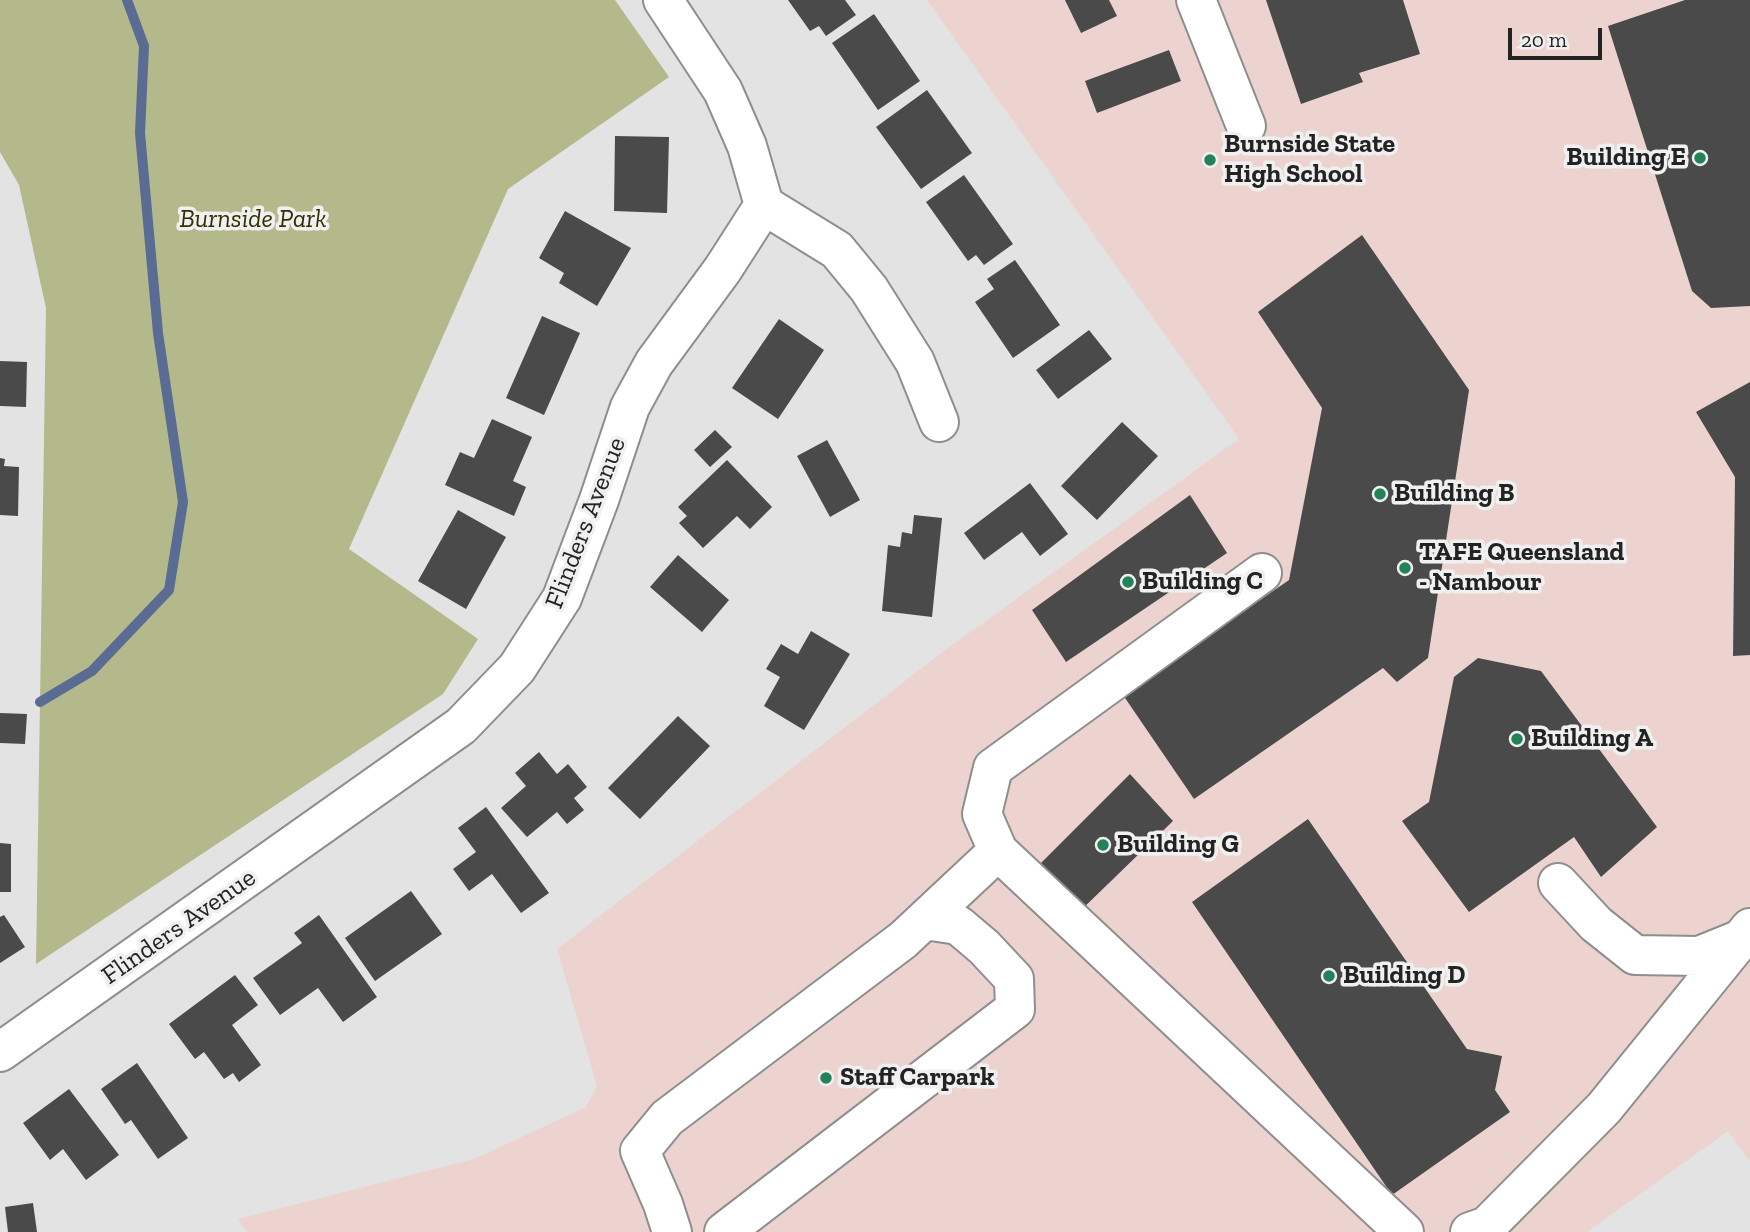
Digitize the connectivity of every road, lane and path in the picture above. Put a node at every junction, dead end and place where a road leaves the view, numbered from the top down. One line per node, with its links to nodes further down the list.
1 (663, 0): 4 (street)
2 (1196, 0): 3 (street)
3 (1246, 126)
4 (764, 205): 5 (street); 11 (street, Flinders Avenue)
5 (939, 422)
6 (1262, 573): 7 (street)
7 (998, 851): 9 (street); 14 (street)
8 (1558, 883): 10 (street)
9 (925, 920): 12 (street); 13 (street)
10 (1745, 934): 15 (street)
11 (0, 1052)
12 (672, 1232)
13 (724, 1232)
14 (1404, 1232)
15 (1470, 1232)

